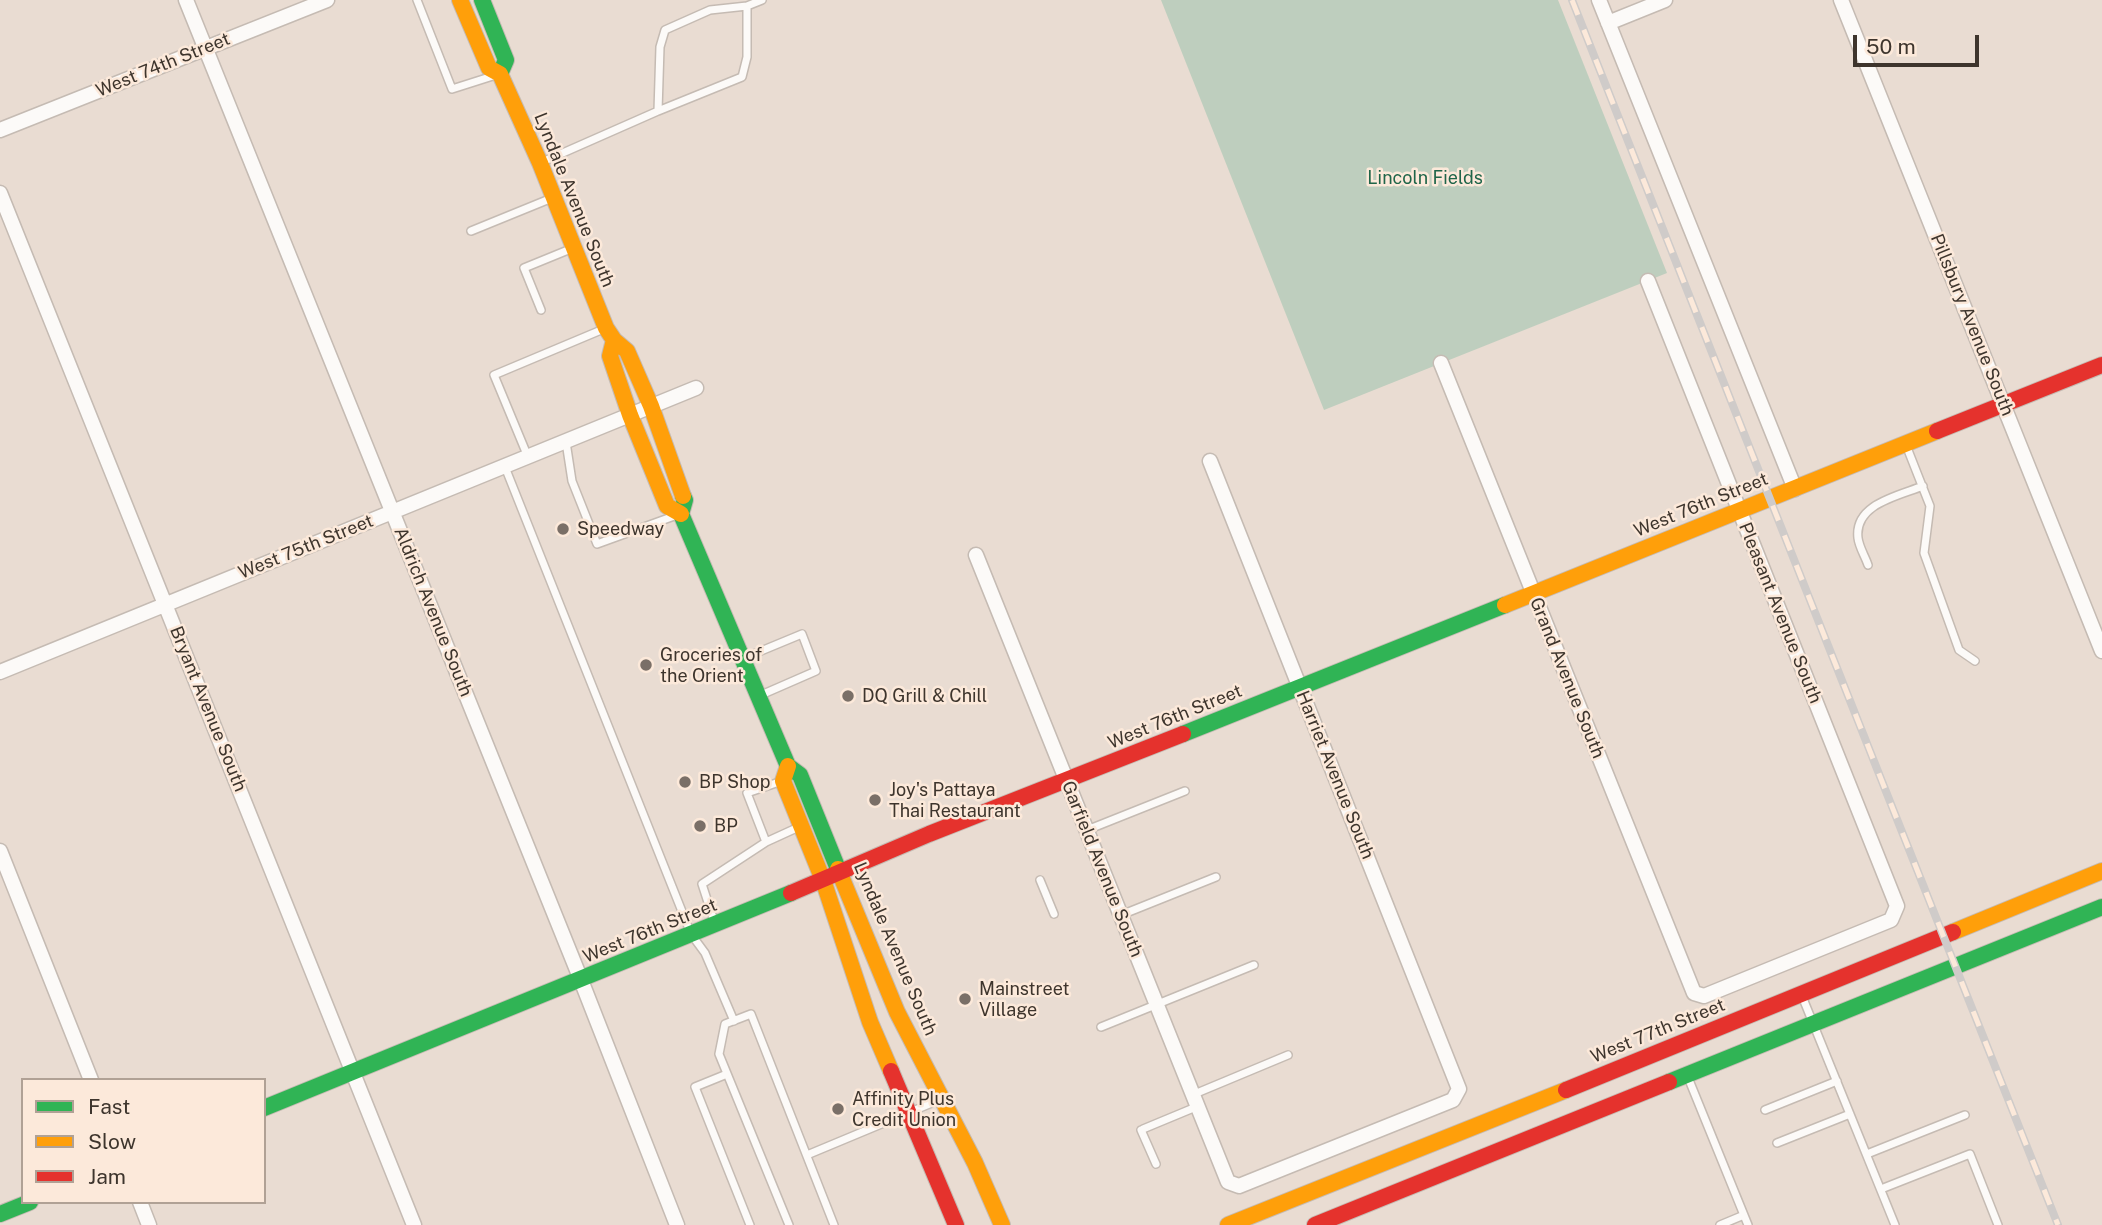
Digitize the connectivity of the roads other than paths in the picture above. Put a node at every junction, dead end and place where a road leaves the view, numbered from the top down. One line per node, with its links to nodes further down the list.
1 (186, 0): 12 (street, Aldrich Avenue South)
2 (327, 0): 12 (street, West 74th Street)
3 (417, 0): 13 (lane)
4 (460, 0): 13 (street, Lyndale Avenue South)
5 (482, 0): 13 (street, Lyndale Avenue South)
6 (762, 0): 10 (lane)
7 (1599, 0): 11 (street)
8 (1665, 0): 11 (street)
9 (1841, 0): 27 (street, Pillsbury Avenue South)
10 (747, 6): 14 (lane); 14 (lane)
11 (1608, 23): 36 (street)
12 (205, 48): 15 (street, West 74th Street); 38 (street, Aldrich Avenue South)
13 (500, 74): 16 (street, Lyndale Avenue South)
14 (658, 111): 16 (lane)
15 (0, 130)
16 (540, 163): 18 (street, Lyndale Avenue South)
17 (0, 193): 43 (street, Bryant Avenue South)
18 (553, 198): 19 (lane); 20 (street, Lyndale Avenue South)
19 (471, 231)
20 (574, 248): 22 (lane); 23 (street, Lyndale Avenue South)
21 (1648, 281): 37 (street, Pleasant Avenue South)
22 (541, 310)
23 (610, 334): 28 (street, Lyndale Avenue South); 29 (street, Lyndale Avenue South); 32 (lane)
24 (1441, 363): 42 (street, Grand Avenue South)
25 (2102, 365): 27 (street, West 76th Street)
26 (696, 388): 28 (street, West 75th Street)
27 (2004, 404): 31 (street, West 76th Street); 44 (street, Pillsbury Avenue South)
28 (651, 406): 29 (street, West 75th Street); 39 (street, Lyndale Avenue South)
29 (630, 415): 30 (street, West 75th Street); 39 (street, Lyndale Avenue South)
30 (566, 442): 32 (street, West 75th Street); 39 (lane)
31 (1906, 444): 35 (lane); 36 (street, West 76th Street)
32 (528, 457): 34 (street, West 75th Street)
33 (1210, 461): 48 (street, Harriet Avenue South)
34 (505, 467): 38 (street, West 75th Street); 66 (lane)
35 (1923, 486): 41 (lane); 46 (lane)
36 (1795, 489): 37 (street, West 76th Street)
37 (1739, 511): 42 (street, West 76th Street); 69 (street, Pleasant Avenue South)
38 (393, 512): 43 (street, West 75th Street); 68 (street, Aldrich Avenue South)
39 (681, 514): 45 (street, Lyndale Avenue South)
40 (976, 555): 51 (street, Garfield Avenue South)
41 (1868, 565)
42 (1533, 594): 48 (street, West 76th Street); 69 (street, Grand Avenue South)
43 (166, 604): 47 (street, West 75th Street); 76 (street, Bryant Avenue South)
44 (2102, 651)
45 (744, 659): 49 (street, Lyndale Avenue South); 49 (lane)
46 (1975, 661)
47 (0, 672)
48 (1301, 688): 51 (street, West 76th Street); 92 (street, Harriet Avenue South)
49 (759, 696): 50 (street, Lyndale Avenue South)
50 (786, 774): 53 (street, Lyndale Avenue South); 55 (lane); 58 (street, Lyndale Avenue South)
51 (1067, 782): 54 (street, Garfield Avenue South); 58 (street, West 76th Street)
52 (1185, 790): 54 (lane)
53 (801, 826): 55 (lane); 60 (street, Lyndale Avenue South)
54 (1087, 830): 64 (street, Garfield Avenue South)
55 (766, 842): 65 (lane)
56 (0, 851): 79 (street)
57 (2102, 870): 70 (street, West 77th Street)
58 (841, 872): 60 (street, West 76th Street); 81 (street, Lyndale Avenue South)
59 (1216, 877): 64 (lane)
60 (823, 880): 65 (street, West 76th Street); 85 (street, Lyndale Avenue South)
61 (1040, 880): 63 (lane)
62 (2102, 907): 73 (street)
63 (1054, 914)
64 (1121, 916): 71 (street, Garfield Avenue South)
65 (715, 925): 66 (street, West 76th Street)
66 (691, 934): 68 (street, West 76th Street); 72 (lane)
67 (1254, 965): 71 (lane)
68 (582, 980): 76 (street, West 76th Street); 100 (street, Aldrich Avenue South)
69 (1693, 993)
70 (1801, 993): 73 (lane); 106 (street, West 77th Street)
71 (1156, 1005): 74 (lane); 82 (street, Garfield Avenue South)
72 (734, 1021): 77 (lane); 90 (lane)
73 (1813, 1023): 78 (street); 80 (lane)
74 (1101, 1027)
75 (1288, 1055): 82 (lane)
76 (354, 1072): 83 (street, West 76th Street); 99 (street, Bryant Avenue South)
77 (727, 1074): 101 (lane); 102 (lane)
78 (1687, 1074): 97 (lane); 107 (street)
79 (90, 1078)
80 (1837, 1081): 84 (lane); 86 (lane)
81 (942, 1099): 85 (lane); 105 (street, Lyndale Avenue South)
82 (1194, 1101): 91 (lane); 92 (street, Garfield Avenue South)
83 (266, 1107)
84 (1765, 1110)
85 (909, 1113): 90 (lane); 104 (street, Lyndale Avenue South)
86 (1850, 1114): 88 (lane); 89 (lane)
87 (1965, 1115): 89 (lane)
88 (1777, 1143)
89 (1867, 1154): 93 (lane)
90 (807, 1155): 103 (lane)
91 (1156, 1164)
92 (1228, 1182)
93 (1881, 1189): 110 (lane); 111 (lane)
94 (25, 1204): 96 (street)
95 (141, 1204): 98 (street)
96 (0, 1214)
97 (1744, 1215): 108 (lane); 109 (lane)
98 (149, 1225)
99 (414, 1225)
100 (677, 1225)
101 (750, 1225)
102 (789, 1225)
103 (834, 1225)
104 (957, 1225)
105 (1002, 1225)
106 (1228, 1225)
107 (1315, 1225)
108 (1720, 1225)
109 (1748, 1225)
110 (1895, 1225)
111 (1998, 1225)

